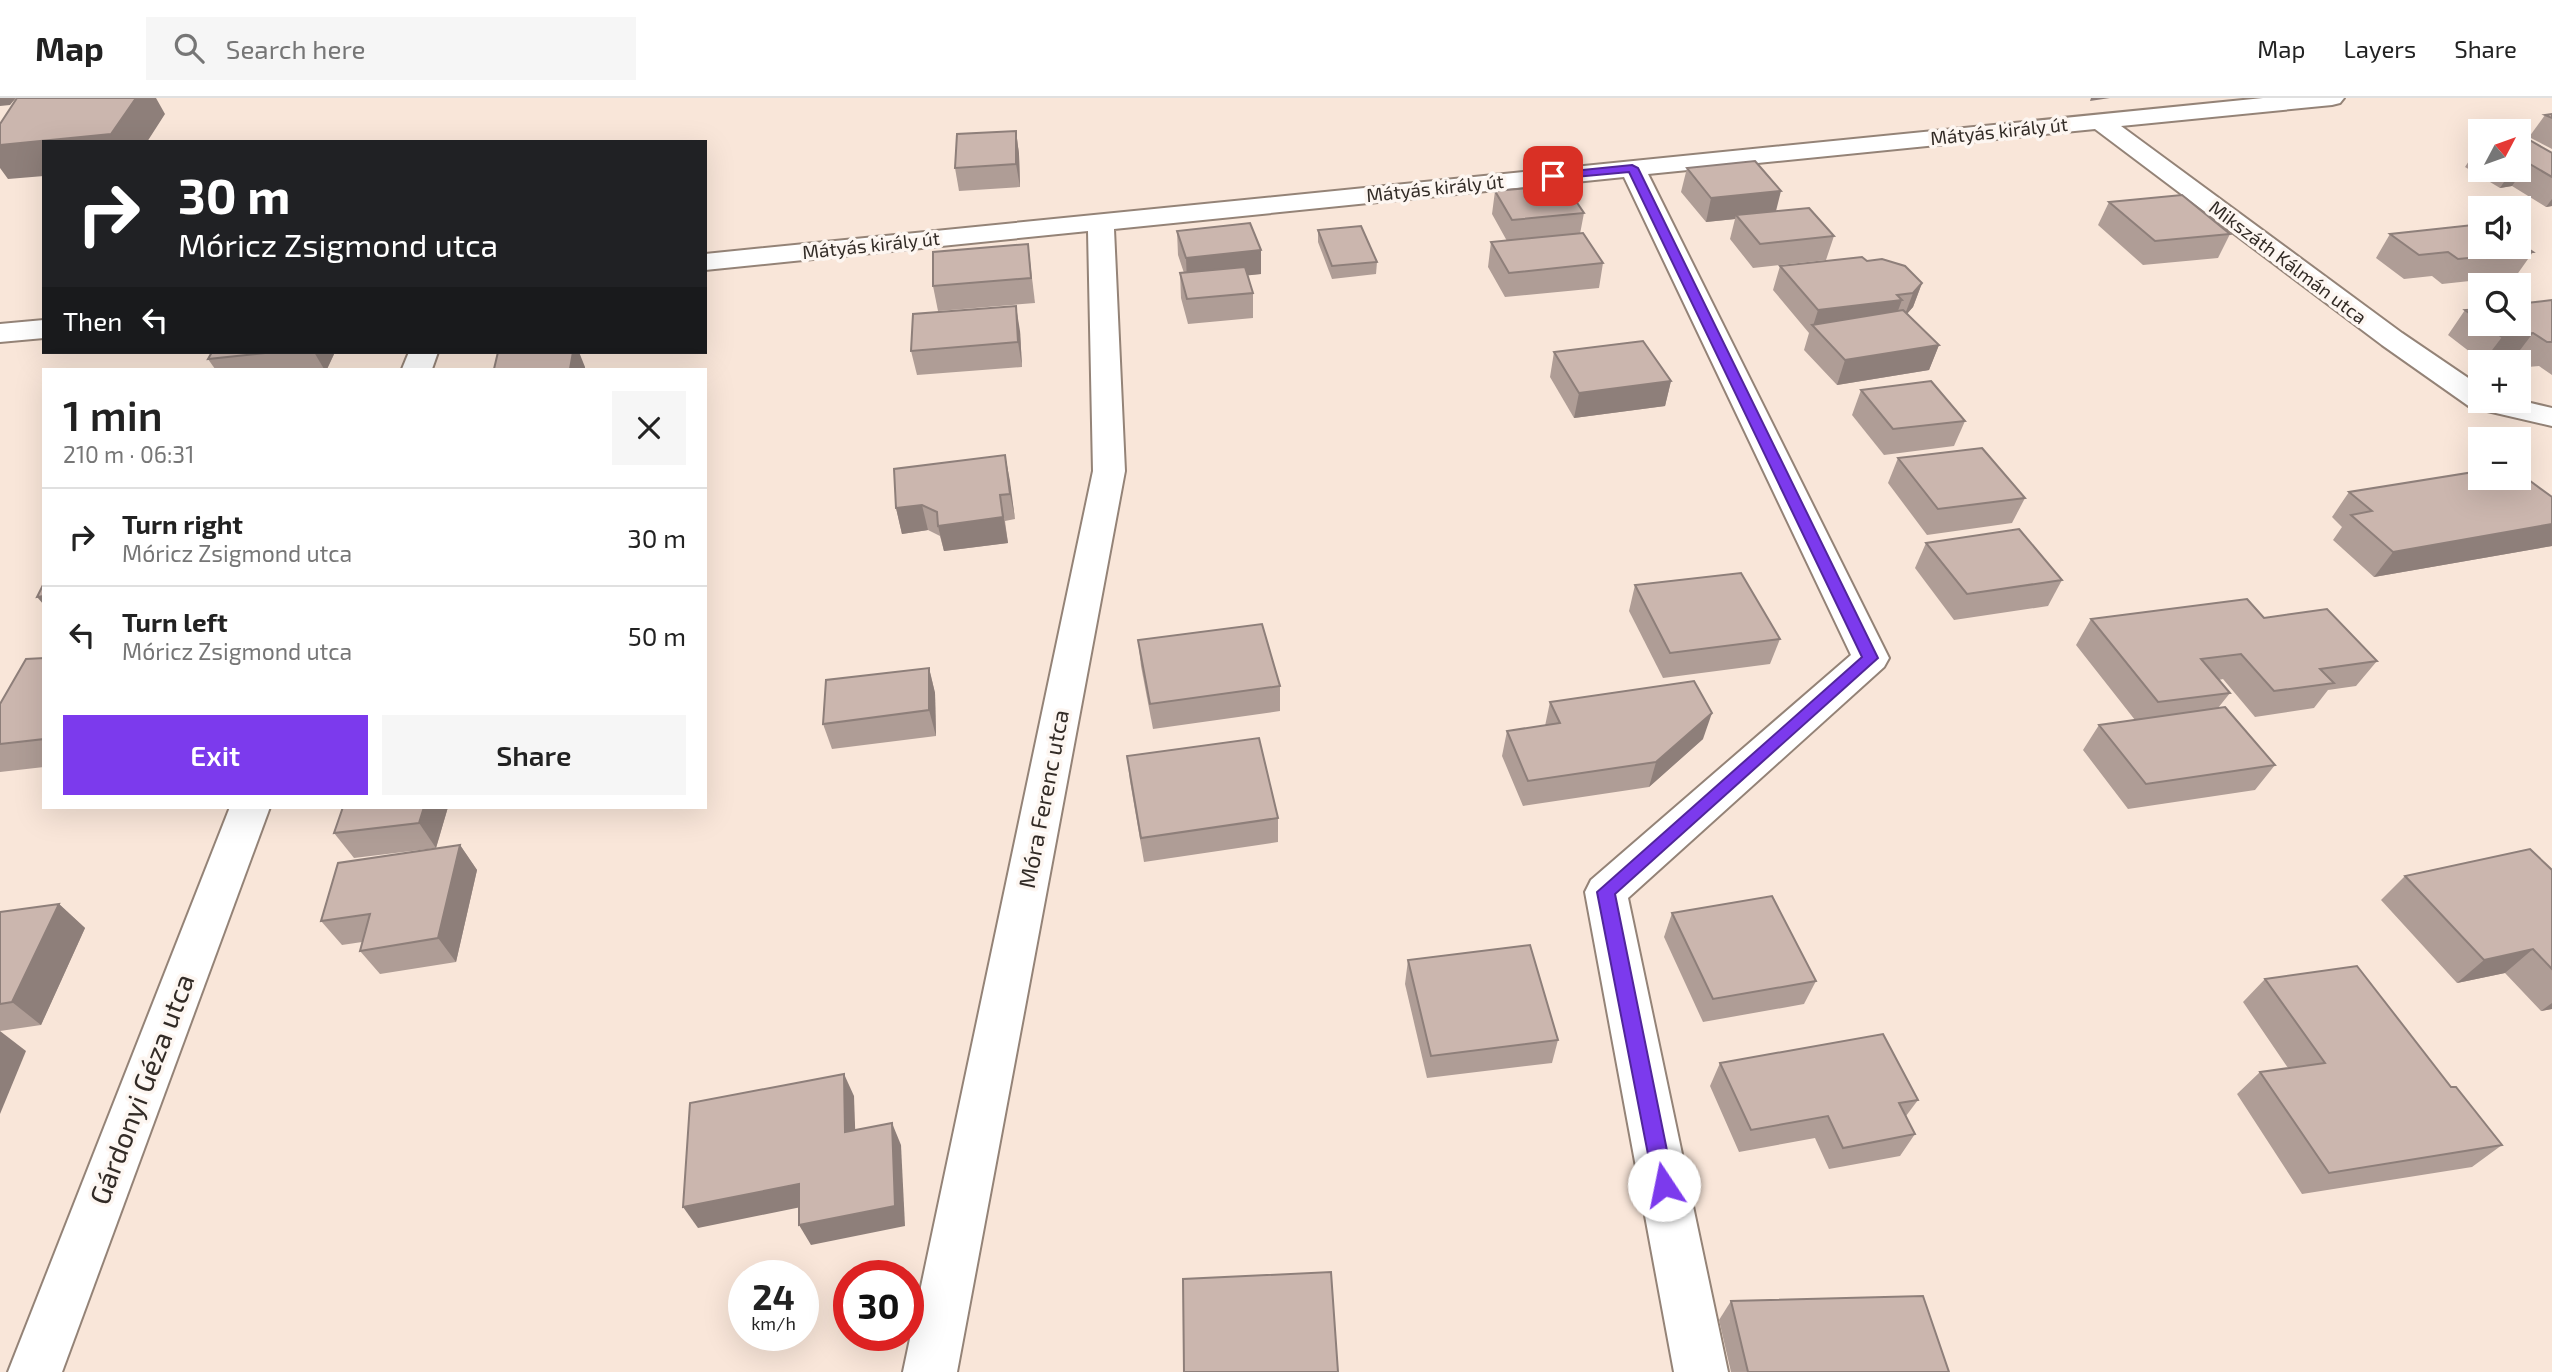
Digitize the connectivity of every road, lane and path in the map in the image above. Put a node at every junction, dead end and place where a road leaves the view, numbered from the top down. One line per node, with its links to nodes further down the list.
1 (2332, 98): 2 (street, Mátyás király út)
2 (2099, 121): 3 (street, Mátyás király út); 8 (street, Mikszáth Kálmán utca)
3 (1632, 168): 4 (street, Mátyás király út); 14 (street)
4 (1101, 222): 5 (street, Mátyás király út); 13 (street, Móra Ferenc utca)
5 (707, 261)
6 (42, 329): 7 (street)
7 (0, 333)
8 (2468, 392)
9 (2531, 413): 10 (street, Mikszáth Kálmán utca)
10 (2552, 418)
11 (249, 809): 12 (street, Gárdonyi Géza utca)
12 (35, 1372)
13 (930, 1372)
14 (1701, 1372)

